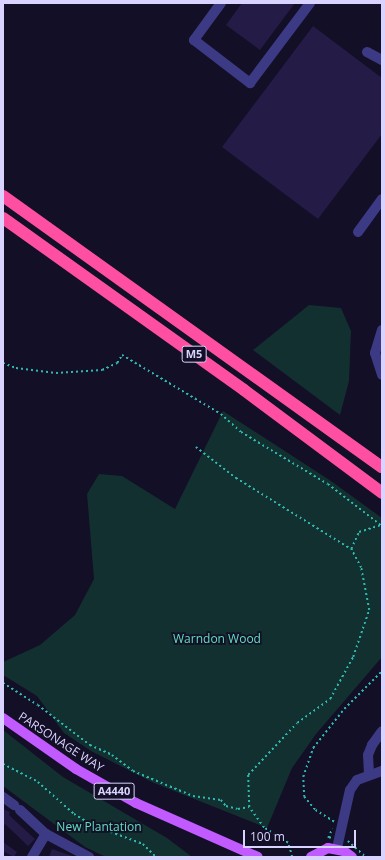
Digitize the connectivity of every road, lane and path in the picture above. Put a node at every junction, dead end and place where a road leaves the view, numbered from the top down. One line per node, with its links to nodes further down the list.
1 (221, 3): 2 (street)
2 (310, 3)
3 (367, 52): 4 (street)
4 (382, 60)
5 (3, 196): 13 (highway, M5)
6 (382, 199): 8 (street)
7 (3, 218): 14 (highway, M5)
8 (358, 232)
9 (382, 330): 11 (street)
10 (3, 363): 15 (path)
11 (382, 375)
12 (196, 447): 16 (path)
13 (382, 467)
14 (382, 493)
15 (381, 525): 16 (path)
16 (351, 549): 25 (path)
17 (382, 671): 27 (path)
18 (3, 683): 25 (path)
19 (3, 718): 31 (main road, PARSONAGE WAY / A4440)
20 (382, 731): 23 (street)
21 (3, 764): 30 (path)
22 (382, 771): 23 (street)
23 (369, 774): 27 (street)
24 (3, 797): 26 (street)
25 (249, 807): 32 (path)
26 (46, 834): 28 (street); 29 (street)
27 (338, 844): 33 (main road); 34 (main road); 35 (path)
28 (32, 857)
29 (89, 857)
30 (156, 857)
31 (258, 857)
32 (292, 857)
33 (311, 857)
34 (352, 857)
35 (366, 857)

